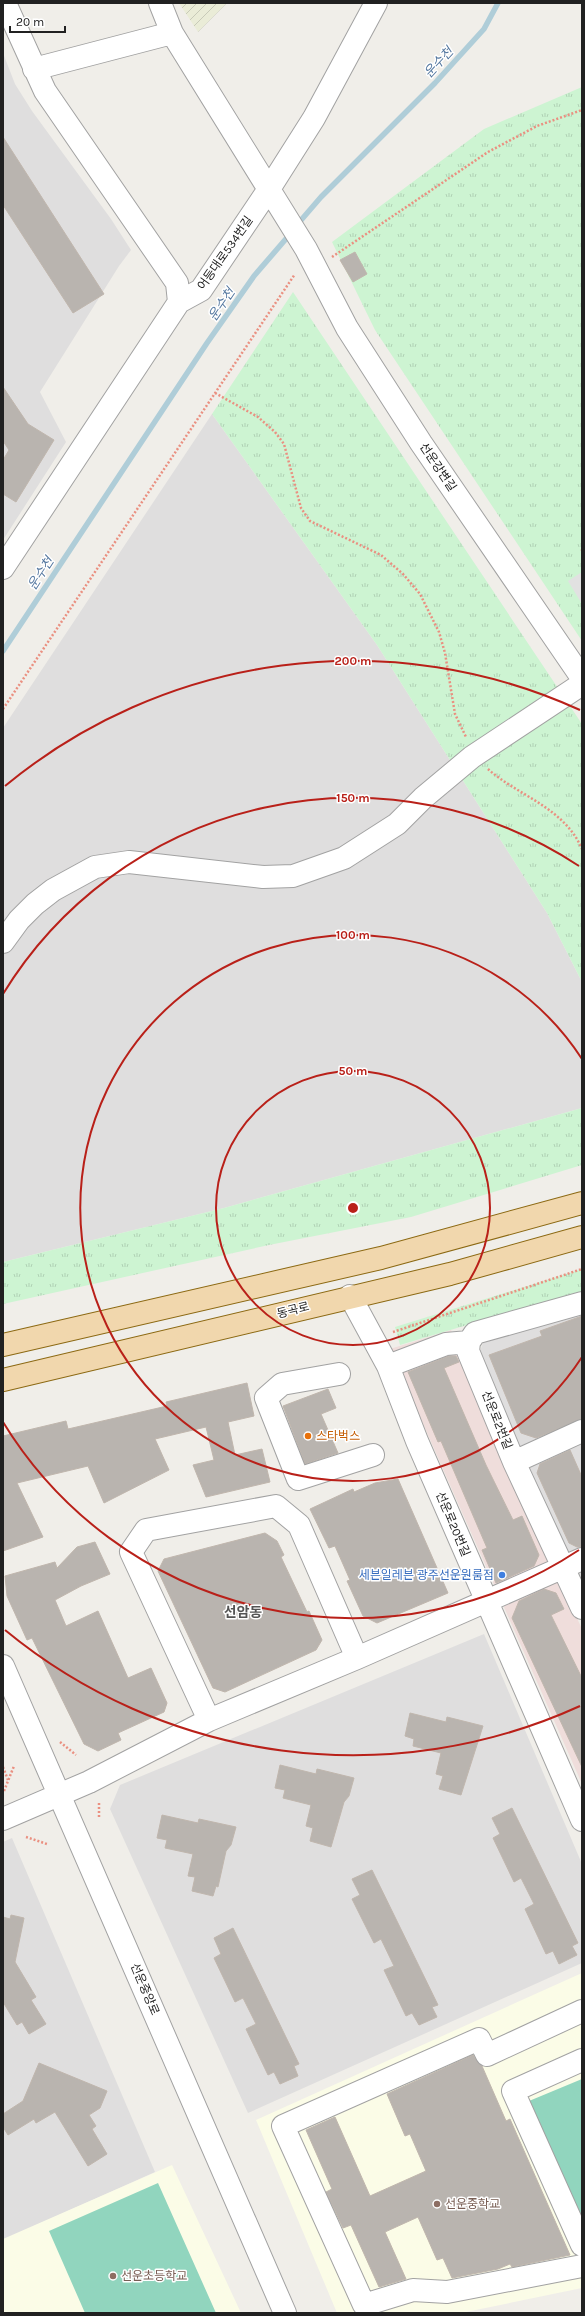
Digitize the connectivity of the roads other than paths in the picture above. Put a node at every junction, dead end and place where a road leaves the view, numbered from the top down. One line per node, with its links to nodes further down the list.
1 (5, 3): 5 (street)
2 (160, 3): 4 (street, 선운강변길)
3 (376, 3): 6 (street, 어등대로534번길)
4 (172, 33): 5 (street); 6 (street, 선운강변길)
5 (34, 69): 7 (street)
6 (271, 192): 7 (street, 어등대로534번길); 9 (street, 선운강변길)
7 (178, 302): 8 (street, 어등대로534번길)
8 (3, 568)
9 (582, 678)
10 (582, 684): 11 (street)
11 (3, 942)
12 (582, 1203): 17 (main road)
13 (582, 1236): 14 (main road, 동곡로)
14 (350, 1296): 18 (street, 선운로20번길); 20 (main road, 동곡로)
15 (582, 1303): 16 (street)
16 (469, 1342): 18 (street); 23 (street, 선운로2번길)
17 (3, 1345)
18 (388, 1366): 25 (street, 선운로20번길)
19 (339, 1374): 22 (street)
20 (3, 1380)
21 (582, 1432): 23 (street)
22 (373, 1455)
23 (514, 1462): 24 (street, 선운로2번길)
24 (573, 1563): 25 (street); 26 (street, 선운로2번길)
25 (486, 1602): 27 (street); 32 (street, 선운로20번길)
26 (582, 1608)
27 (358, 1658): 29 (street); 29 (street)
28 (3, 1666): 30 (street, 선운중앙로)
29 (209, 1720): 30 (street)
30 (60, 1794): 31 (street); 37 (street, 선운중앙로)
31 (3, 1819)
32 (582, 1820)
33 (582, 2011): 36 (street)
34 (582, 2060): 35 (street)
35 (582, 2245)
36 (582, 2266)
37 (285, 2313)

